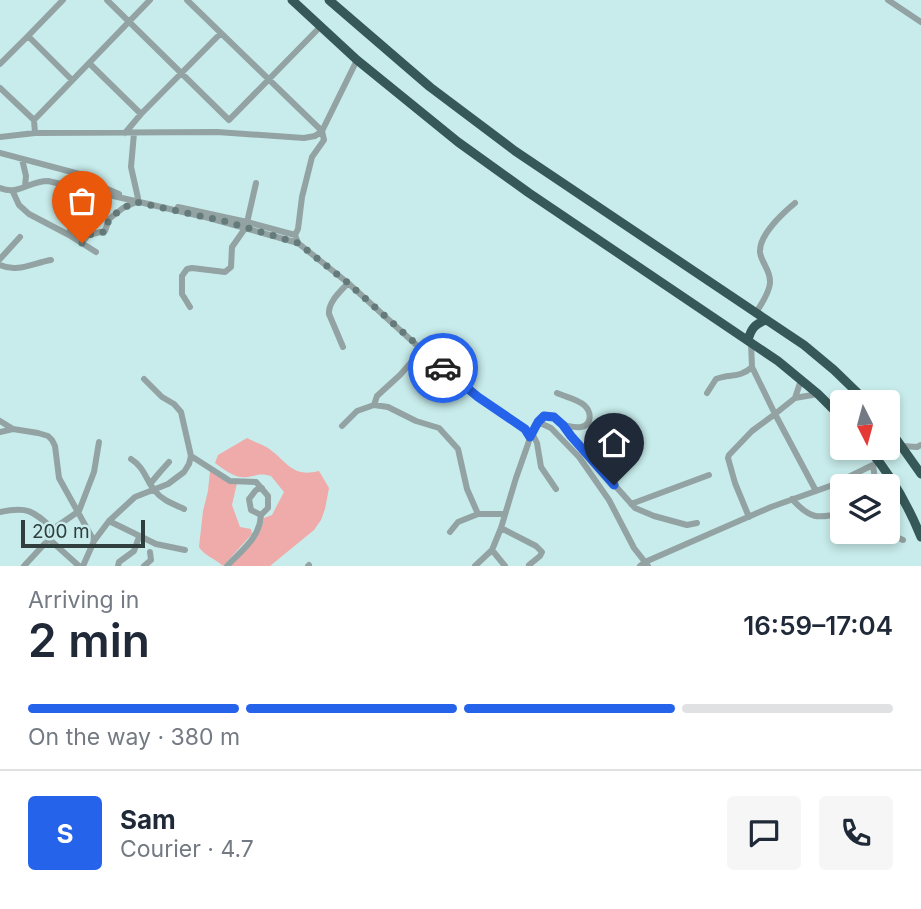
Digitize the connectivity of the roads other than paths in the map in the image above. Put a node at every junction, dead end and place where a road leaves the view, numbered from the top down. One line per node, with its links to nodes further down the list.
1 (48, 0): 9 (street)
2 (63, 0): 9 (street)
3 (107, 0): 10 (street)
4 (150, 0): 10 (street)
5 (187, 0): 13 (street)
6 (292, 0): 12 (highway)
7 (329, 0): 52 (highway)
8 (888, 0): 11 (street)
9 (55, 8): 14 (street)
10 (130, 21): 16 (street); 18 (street)
11 (921, 22)
12 (321, 26): 15 (highway); 19 (street)
13 (222, 33): 18 (street); 19 (street)
14 (28, 36): 17 (street); 20 (street)
15 (357, 60): 25 (street); 54 (highway)
16 (89, 63): 20 (street); 22 (street)
17 (0, 64)
18 (181, 73): 22 (street); 24 (street)
19 (269, 79): 24 (street); 25 (street)
20 (72, 80): 23 (street)
21 (0, 88): 23 (street)
22 (141, 114): 29 (street)
23 (34, 120): 28 (street)
24 (229, 120): 27 (street)
25 (322, 131): 27 (street); 42 (street)
26 (134, 132): 27 (street); 29 (street); 38 (street)
27 (217, 132)
28 (35, 133): 29 (street); 30 (street)
29 (125, 133)
30 (0, 136)
31 (0, 153): 32 (street)
32 (22, 159): 34 (street); 38 (street)
33 (256, 183): 40 (street)
34 (25, 186): 35 (street); 37 (street)
35 (80, 189): 38 (street); 41 (street)
36 (1, 190): 37 (street)
37 (13, 192): 41 (street)
38 (137, 200): 40 (street); 44 (street)
39 (795, 203): 52 (street)
40 (247, 224): 42 (street); 45 (street); 51 (street)
41 (69, 235): 44 (street)
42 (295, 235): 45 (street)
43 (20, 237): 47 (street)
44 (82, 243): 46 (street)
45 (298, 243): 50 (street)
46 (96, 252)
47 (0, 259)
48 (51, 260): 49 (street)
49 (0, 265)
50 (348, 283): 56 (street); 57 (street)
51 (190, 307)
52 (756, 313): 53 (highway); 54 (highway)
53 (767, 320): 55 (highway); 61 (highway)
54 (739, 334): 55 (highway)
55 (750, 341): 58 (street); 60 (highway)
56 (343, 347)
57 (422, 350): 66 (street); 75 (street)
58 (752, 367): 63 (street); 68 (street)
59 (144, 379): 80 (street)
60 (802, 380): 64 (highway); 65 (street)
61 (855, 390)
62 (557, 393): 71 (street)
63 (707, 393)
64 (818, 394): 65 (street); 67 (highway)
65 (794, 398): 68 (street)
66 (374, 405): 72 (street); 97 (street)
67 (830, 406)
68 (775, 414): 91 (street); 101 (street)
69 (0, 421): 73 (street)
70 (538, 422): 71 (street); 75 (street); 117 (street)
71 (563, 425): 93 (street)
72 (342, 426)
73 (13, 429): 74 (street); 95 (street)
74 (0, 432)
75 (531, 435): 90 (street); 98 (street)
76 (99, 442): 95 (street)
77 (900, 443): 79 (highway)
78 (921, 445): 79 (street)
79 (902, 446): 86 (highway)
80 (191, 456): 88 (street); 89 (street)
81 (131, 459): 88 (street)
82 (874, 460): 84 (highway)
83 (169, 462): 88 (street)
84 (876, 464): 85 (street); 91 (street); 108 (highway)
85 (876, 474)
86 (921, 474)
87 (709, 475): 93 (street)
88 (152, 487): 94 (street); 102 (street)
89 (262, 488): 100 (street); 100 (street)
90 (556, 489)
91 (816, 491): 92 (street)
92 (792, 499): 99 (street); 101 (street)
93 (631, 504): 103 (street)
94 (184, 509)
95 (79, 511): 105 (street); 112 (street)
96 (0, 512): 105 (street)
97 (478, 514): 98 (street); 106 (street)
98 (505, 514): 104 (street)
99 (830, 515)
100 (261, 516): 122 (street)
101 (749, 517): 117 (street)
102 (109, 521): 107 (street); 112 (street)
103 (697, 523)
104 (501, 528): 114 (street); 116 (street)
105 (53, 529): 109 (street)
106 (450, 532)
107 (139, 537): 113 (street); 120 (street)
108 (921, 537)
109 (50, 539): 118 (street); 119 (street)
110 (900, 539): 111 (street)
111 (903, 540)
112 (94, 541): 119 (street)
113 (185, 550)
114 (492, 550): 123 (street); 124 (street)
115 (150, 552): 121 (street)
116 (529, 565)
117 (644, 565)
118 (24, 566)
119 (81, 566)
120 (118, 566)
121 (144, 566)
122 (227, 566)
123 (475, 566)
124 (505, 566)

